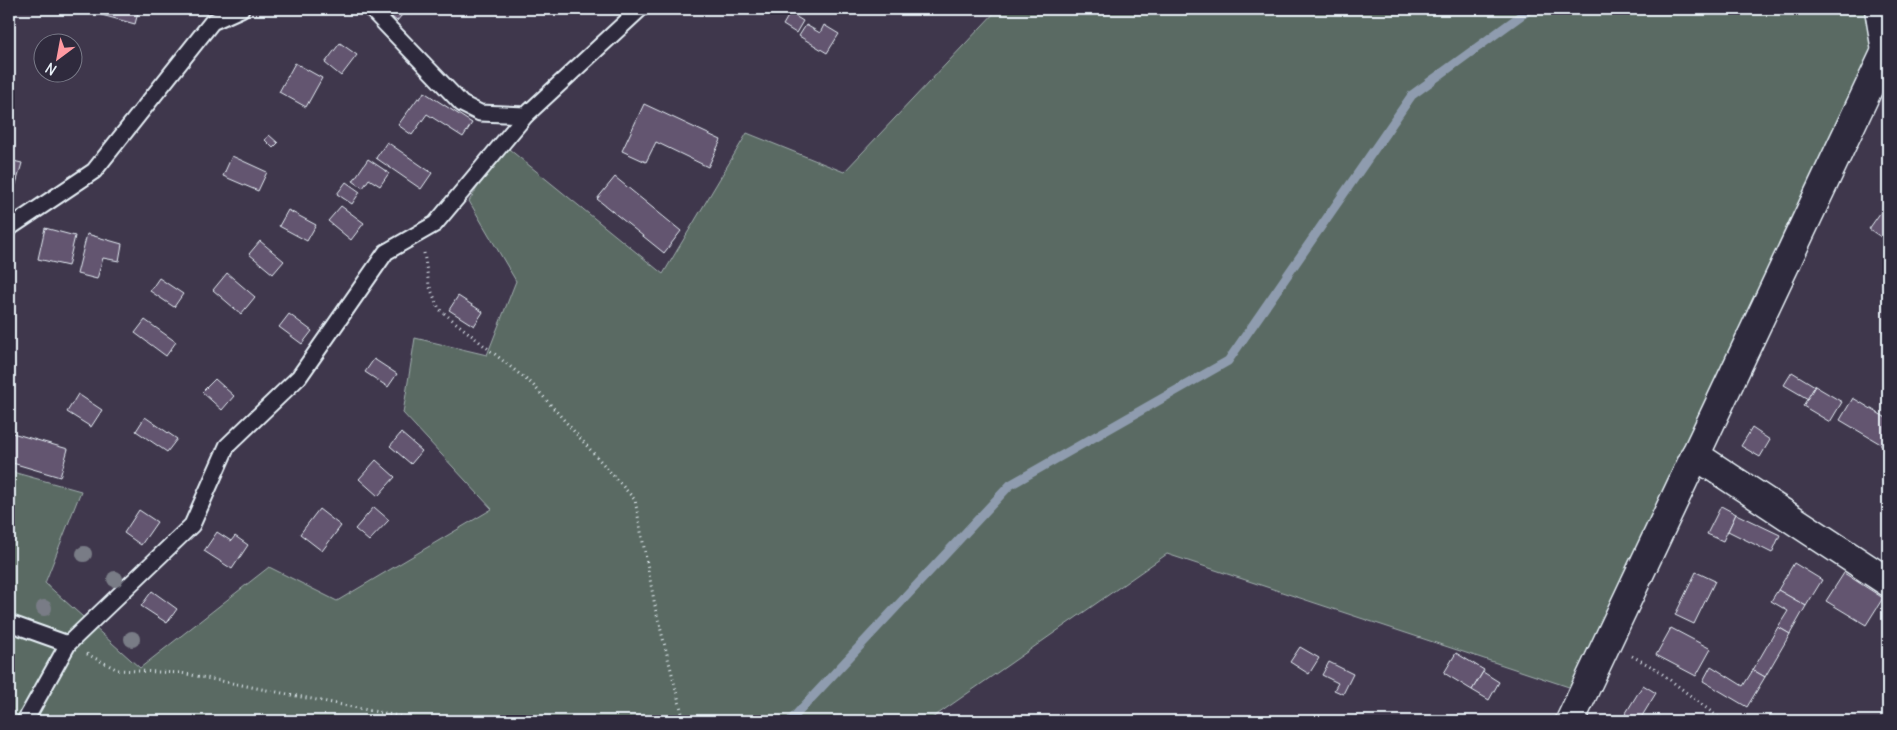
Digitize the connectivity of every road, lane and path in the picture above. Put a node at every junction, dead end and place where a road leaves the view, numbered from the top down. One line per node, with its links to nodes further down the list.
1 (241, 9): 7 (lane)
2 (371, 9): 6 (lane)
3 (640, 9): 6 (lane)
4 (1879, 9): 5 (street)
5 (1887, 51): 9 (street)
6 (526, 115): 8 (lane)
7 (9, 228)
8 (426, 229): 12 (lane); 16 (path)
9 (1695, 455): 10 (street); 17 (street)
10 (1888, 582)
11 (9, 623): 12 (lane)
12 (68, 644): 14 (lane); 15 (path)
13 (1623, 652): 18 (path)
14 (25, 721)
15 (423, 721)
16 (684, 721)
17 (1570, 721)
18 (1723, 721)

